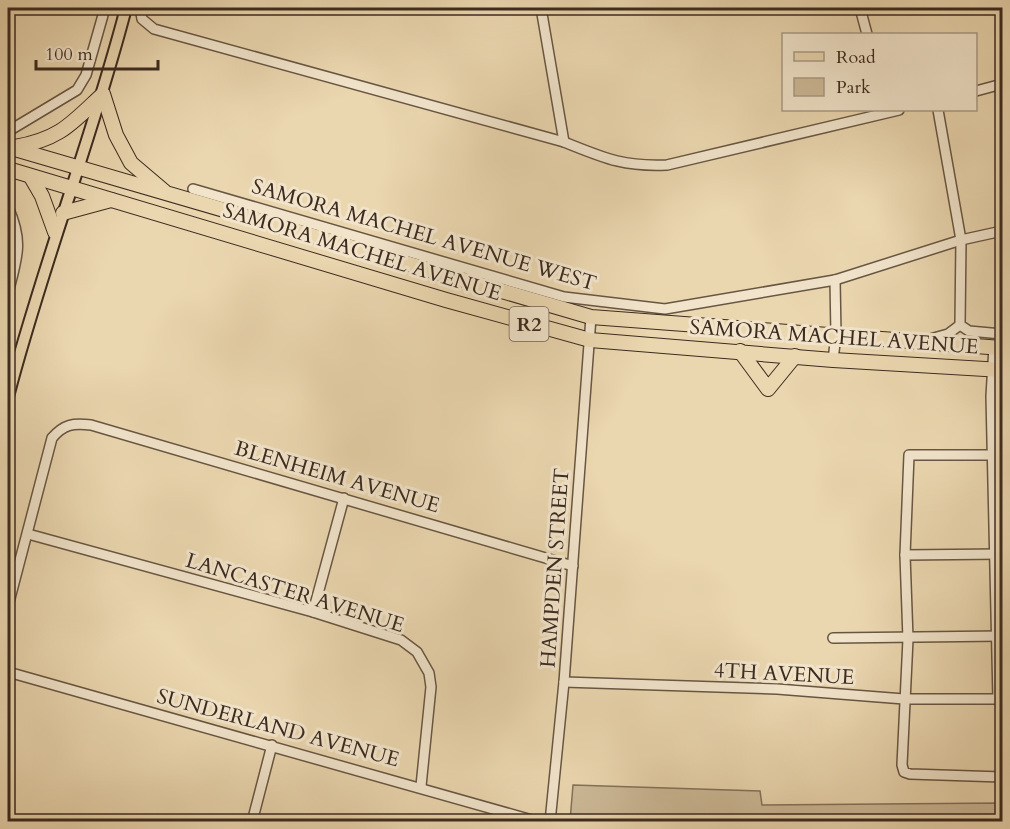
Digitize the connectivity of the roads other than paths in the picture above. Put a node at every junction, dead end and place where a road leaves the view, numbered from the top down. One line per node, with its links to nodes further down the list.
1 (105, 8): 12 (street)
2 (126, 8): 9 (main road)
3 (140, 8): 13 (street)
4 (542, 8): 13 (street)
5 (860, 8): 6 (street)
6 (867, 33)
7 (1002, 84): 8 (street)
8 (977, 90)
9 (103, 94): 14 (highway); 16 (main road); 20 (highway)
10 (888, 111): 13 (street)
11 (938, 111): 26 (street)
12 (8, 128)
13 (564, 142)
14 (9, 147): 16 (highway, R2)
15 (8, 169): 17 (highway, R2)
16 (79, 169): 18 (main road); 20 (highway, SAMORA MACHEL AVENUE / R2)
17 (31, 177): 18 (highway, R2); 25 (highway)
18 (72, 188): 21 (highway, SAMORA MACHEL AVENUE / R2); 23 (main road)
19 (193, 189): 27 (street, SAMORA MACHEL AVENUE WEST)
20 (168, 194): 29 (highway, SAMORA MACHEL AVENUE / R2)
21 (113, 200): 23 (highway); 33 (highway, SAMORA MACHEL AVENUE / R2)
22 (8, 207): 28 (street)
23 (63, 213): 25 (main road)
24 (1002, 231): 26 (street, SAMORA MACHEL AVENUE WEST)
25 (56, 232): 40 (main road)
26 (961, 240): 27 (street, SAMORA MACHEL AVENUE WEST); 30 (street)
27 (834, 280): 32 (street)
28 (8, 294)
29 (591, 317): 32 (highway, SAMORA MACHEL AVENUE / R2); 33 (street, HAMPDEN STREET)
30 (960, 325): 31 (street); 34 (street)
31 (1002, 334)
32 (836, 335): 34 (highway, SAMORA MACHEL AVENUE / R2); 38 (street)
33 (590, 340): 36 (highway, SAMORA MACHEL AVENUE / R2); 46 (street, HAMPDEN STREET)
34 (922, 342): 35 (highway, SAMORA MACHEL AVENUE / R2)
35 (998, 347): 39 (street)
36 (740, 351): 37 (highway, SAMORA MACHEL AVENUE / R2); 37 (highway)
37 (795, 356): 38 (highway, SAMORA MACHEL AVENUE / R2)
38 (833, 360): 39 (highway, SAMORA MACHEL AVENUE / R2)
39 (998, 370): 41 (street)
40 (8, 397)
41 (998, 455): 44 (street); 45 (street)
42 (344, 498): 43 (street, BLENHEIM AVENUE); 46 (street, BLENHEIM AVENUE); 48 (street)
43 (28, 534): 47 (street); 48 (street, LANCASTER AVENUE)
44 (998, 554): 45 (street); 49 (street)
45 (905, 555): 51 (street)
46 (573, 566): 53 (street, HAMPDEN STREET)
47 (8, 606)
48 (312, 612): 58 (street, LANCASTER AVENUE)
49 (999, 636): 51 (street); 55 (street)
50 (832, 638): 51 (street)
51 (908, 639): 54 (street)
52 (8, 672): 56 (street, SUNDERLAND AVENUE)
53 (564, 682): 54 (street, 4TH AVENUE); 63 (street, HAMPDEN STREET)
54 (904, 699): 55 (street, 4TH AVENUE); 57 (street)
55 (1000, 699)
56 (272, 745): 58 (street, SUNDERLAND AVENUE); 61 (street)
57 (1002, 777)
58 (421, 786): 62 (street, SUNDERLAND AVENUE)
59 (8, 819): 60 (street)
60 (16, 822)
61 (252, 822)
62 (539, 822)
63 (550, 822)

